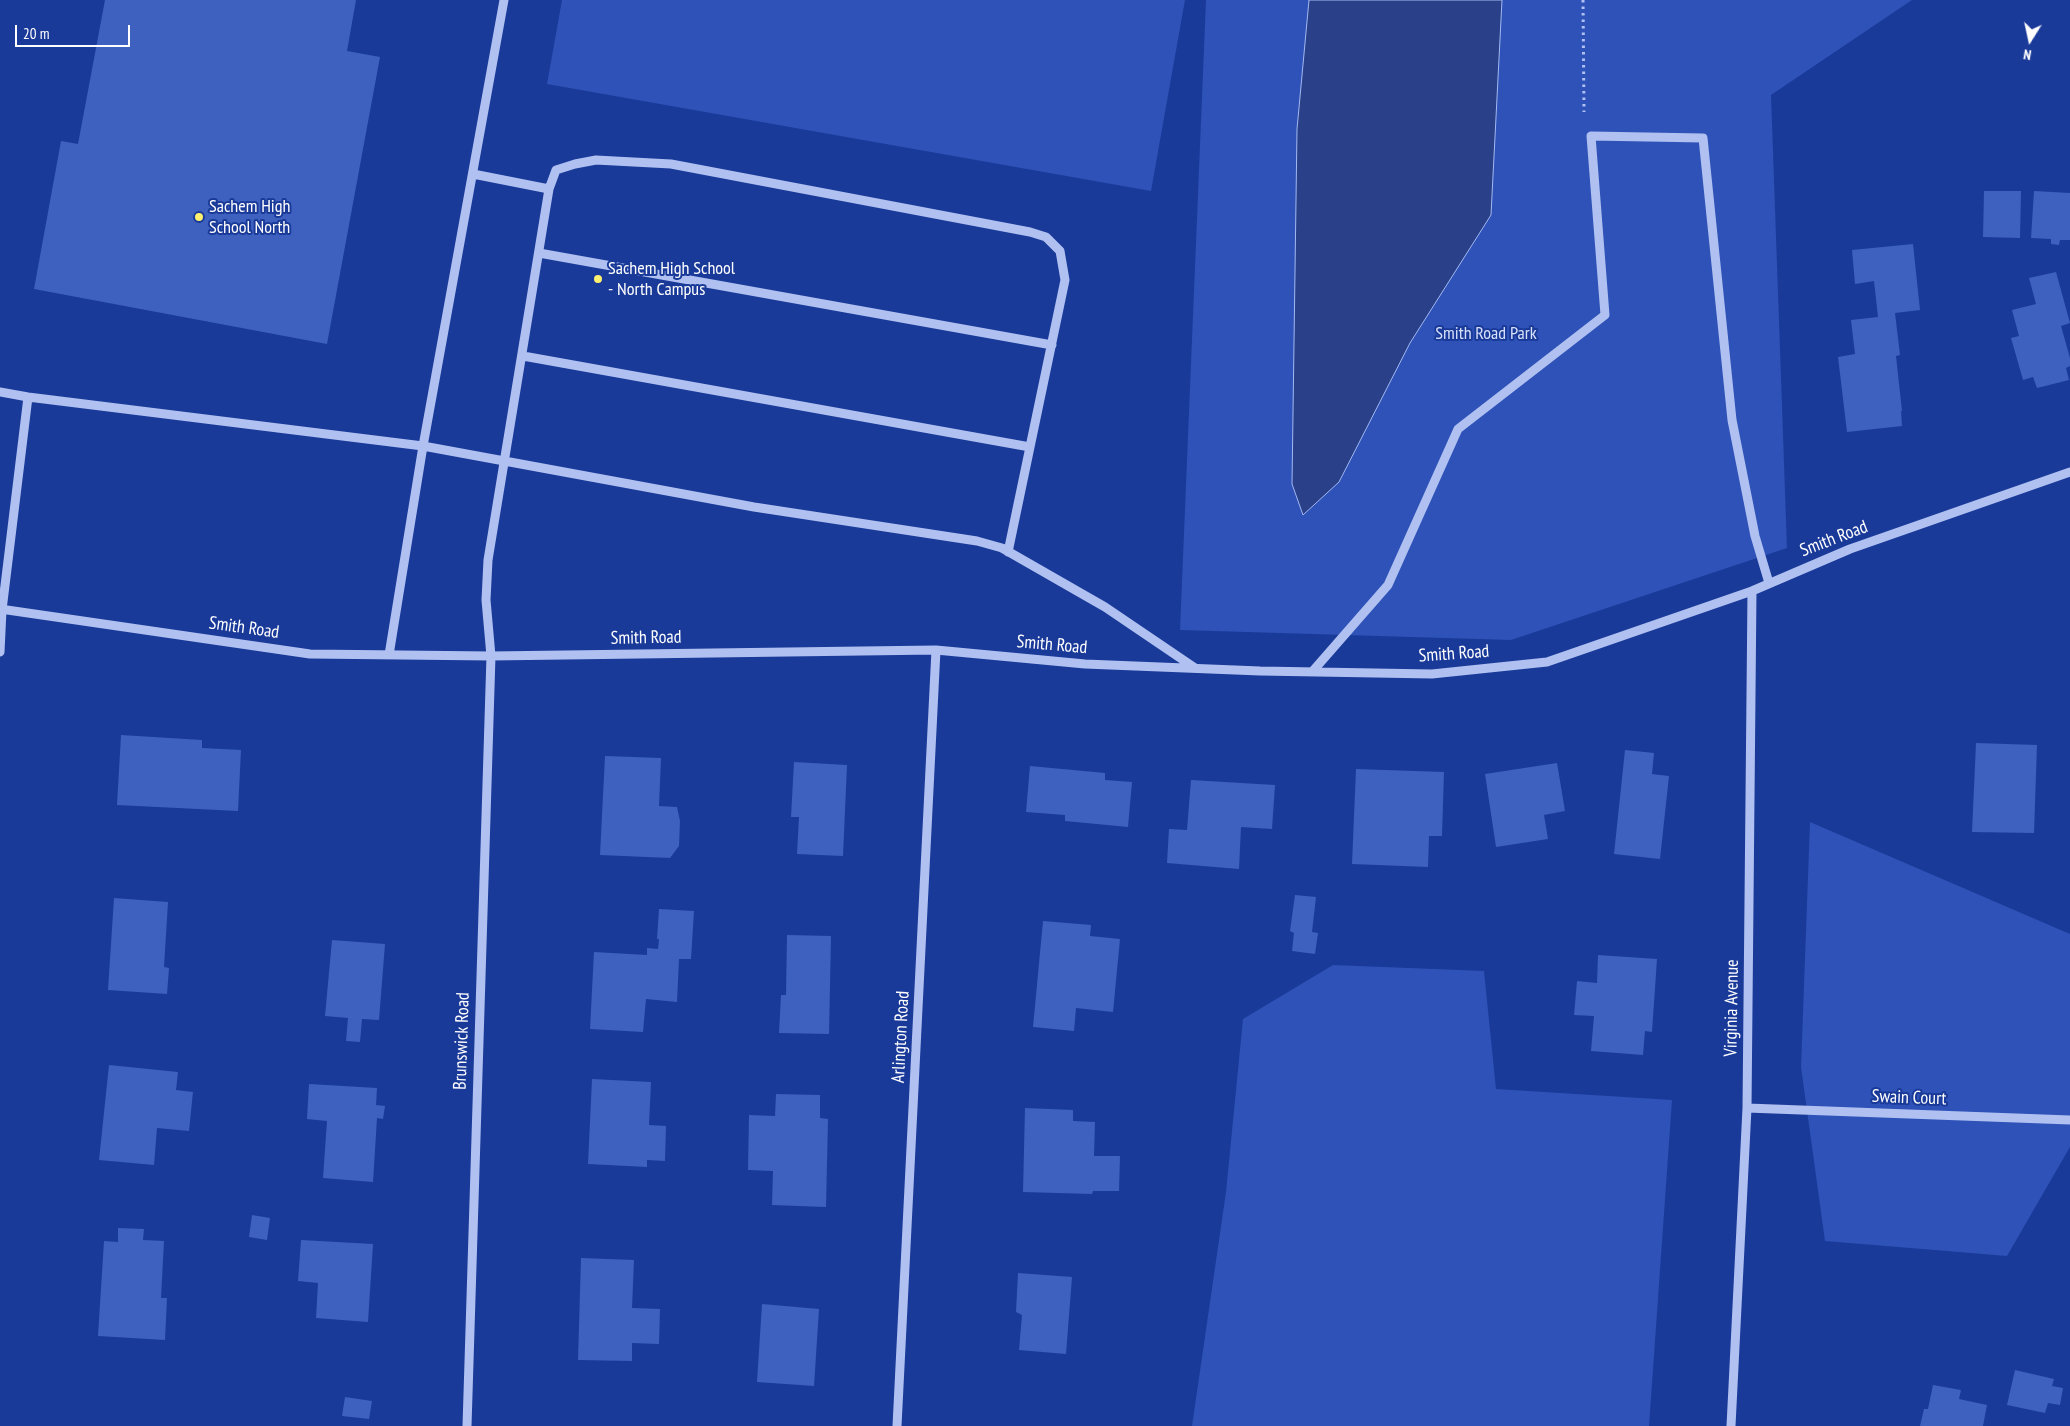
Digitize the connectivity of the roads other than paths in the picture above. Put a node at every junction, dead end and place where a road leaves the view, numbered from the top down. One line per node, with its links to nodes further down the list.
1 (504, 0): 2 (street)
2 (472, 174): 3 (street); 9 (street)
3 (549, 189): 4 (street, Brunswick Road); 5 (street)
4 (539, 253): 5 (street); 6 (street, Brunswick Road)
5 (1052, 345): 10 (street)
6 (523, 356): 10 (street); 11 (street, Brunswick Road)
7 (0, 392): 8 (street)
8 (28, 397): 9 (street); 16 (street)
9 (423, 446): 11 (street); 19 (street)
10 (1030, 447): 13 (street)
11 (506, 461): 13 (street); 20 (street, Brunswick Road)
12 (2070, 472): 14 (street, Smith Road)
13 (1008, 552): 21 (street)
14 (1769, 584): 15 (street, Smith Road); 22 (street)
15 (1752, 591): 22 (street, Smith Road); 23 (street, Virginia Avenue)
16 (1, 610): 18 (street); 19 (street, Smith Road)
17 (936, 650): 20 (street, Smith Road); 21 (street, Smith Road); 26 (street, Arlington Road)
18 (0, 652)
19 (389, 655): 20 (street, Smith Road)
20 (490, 656): 25 (street, Brunswick Road)
21 (1196, 668): 22 (street, Smith Road)
22 (1312, 672)
23 (1747, 1108): 24 (street, Swain Court); 27 (street, Virginia Avenue)
24 (2070, 1120)
25 (467, 1426)
26 (898, 1426)
27 (1731, 1426)

